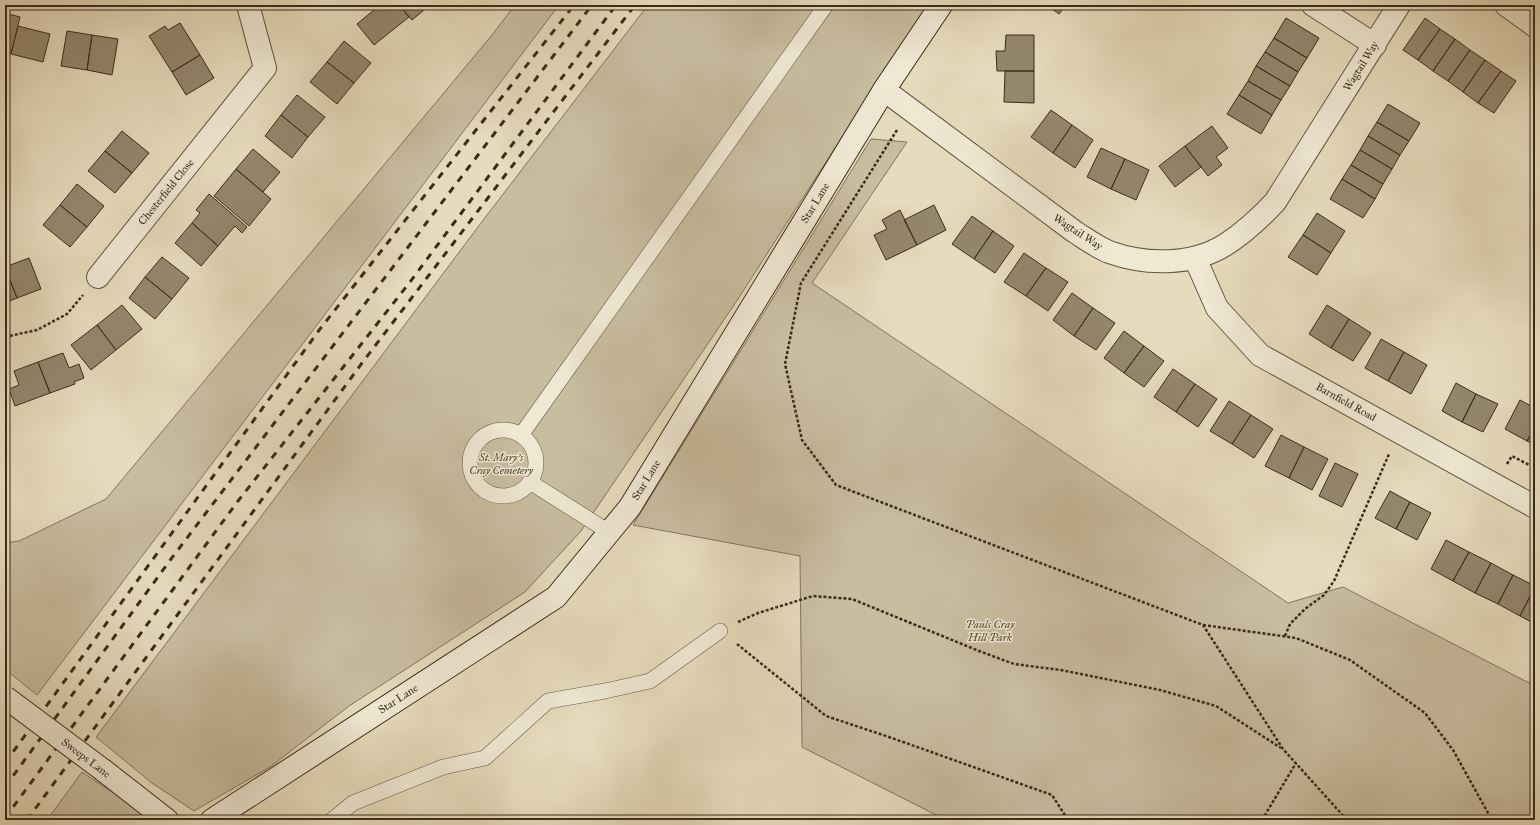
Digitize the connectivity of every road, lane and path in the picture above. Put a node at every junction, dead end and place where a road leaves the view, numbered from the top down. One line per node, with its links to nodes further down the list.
1 (248, 5): 12 (street, Chesterfield Close)
2 (826, 5): 14 (lane)
3 (941, 5): 9 (street, Star Lane)
4 (1313, 5): 8 (street)
5 (1399, 5): 8 (street, Wagtail Way)
6 (1506, 5): 7 (street)
7 (1535, 26)
8 (1375, 45): 11 (street, Wagtail Way)
9 (884, 90): 10 (street, Wagtail Way); 20 (street, Star Lane)
10 (912, 110): 11 (street, Wagtail Way); 21 (path)
11 (1195, 258): 19 (street, Barnfield Road)
12 (98, 277): 13 (path)
13 (5, 337)
14 (521, 435): 18 (lane); 18 (lane)
15 (1512, 456): 17 (path)
16 (1386, 462): 23 (path)
17 (1535, 468)
18 (530, 482): 20 (lane)
19 (1535, 507)
20 (609, 532): 27 (street, Star Lane)
21 (1203, 625): 23 (path); 25 (path)
22 (720, 631): 25 (path); 29 (lane); 30 (path)
23 (1285, 636): 33 (path)
24 (5, 696): 28 (street, Sweeps Lane, bridge)
25 (1283, 749): 26 (path)
26 (1296, 763): 31 (path); 32 (path)
27 (215, 819)
28 (166, 820)
29 (332, 820)
30 (1068, 820)
31 (1262, 820)
32 (1347, 820)
33 (1492, 820)

